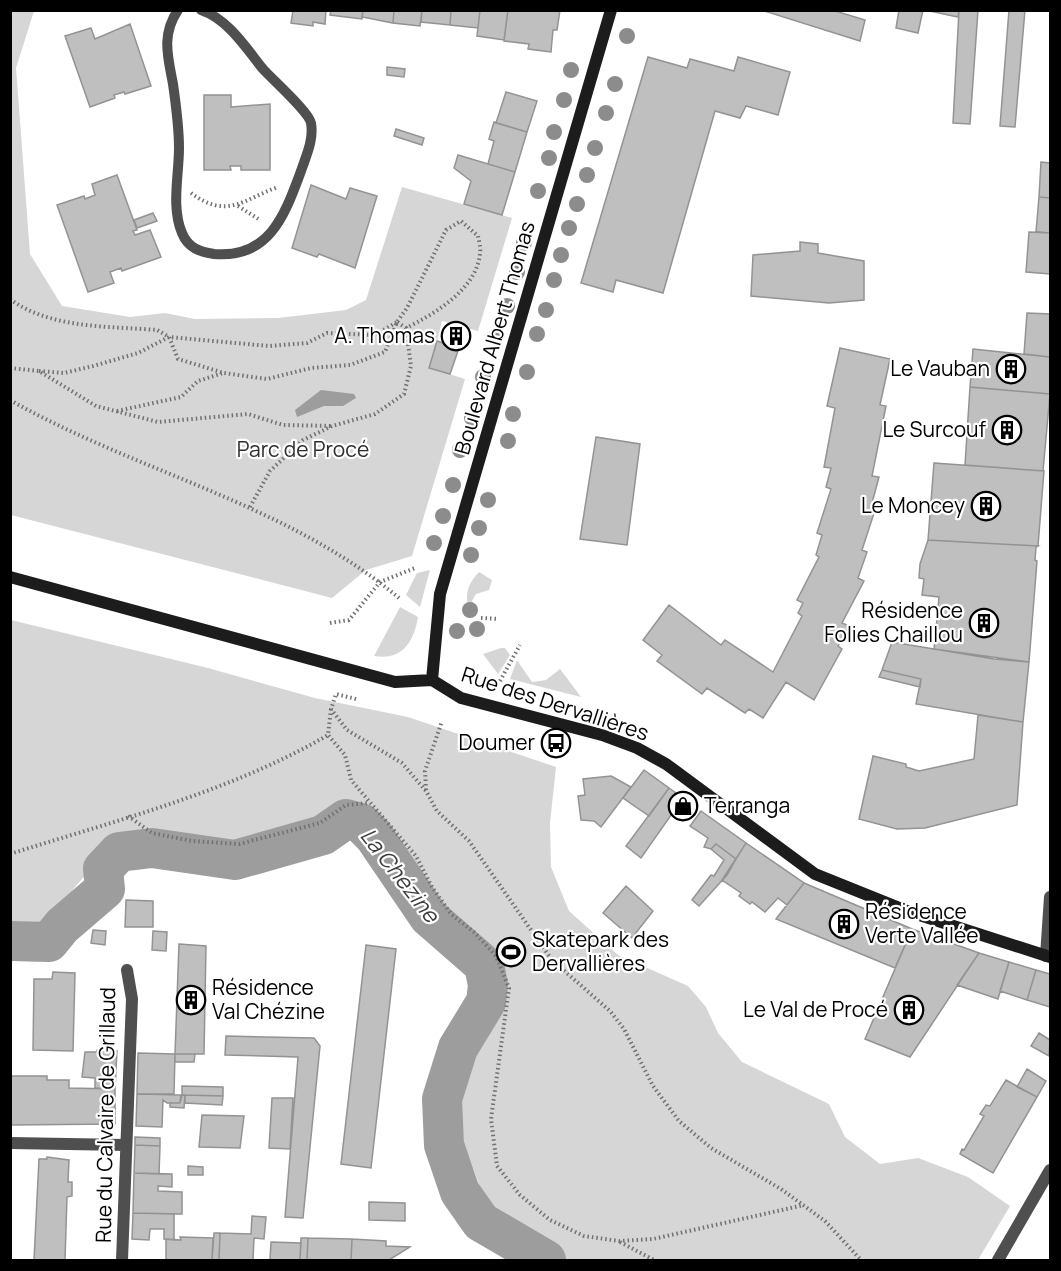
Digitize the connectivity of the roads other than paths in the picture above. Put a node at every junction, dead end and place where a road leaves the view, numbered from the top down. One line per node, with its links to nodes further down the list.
1 (178, 10): 2 (lane)
2 (201, 10)
3 (611, 10): 5 (main road, Boulevard Albert Thomas)
4 (10, 577): 5 (main road, Rue des Dervallières)
5 (432, 680): 7 (main road, Rue des Dervallières)
6 (1050, 897): 7 (street)
7 (1048, 956)
8 (127, 970): 10 (street, Rue du Calvaire de Grillaud)
9 (10, 1143): 10 (street)
10 (125, 1145): 12 (street, Rue du Calvaire de Grillaud)
11 (1050, 1170): 13 (street)
12 (122, 1260)
13 (998, 1260)

